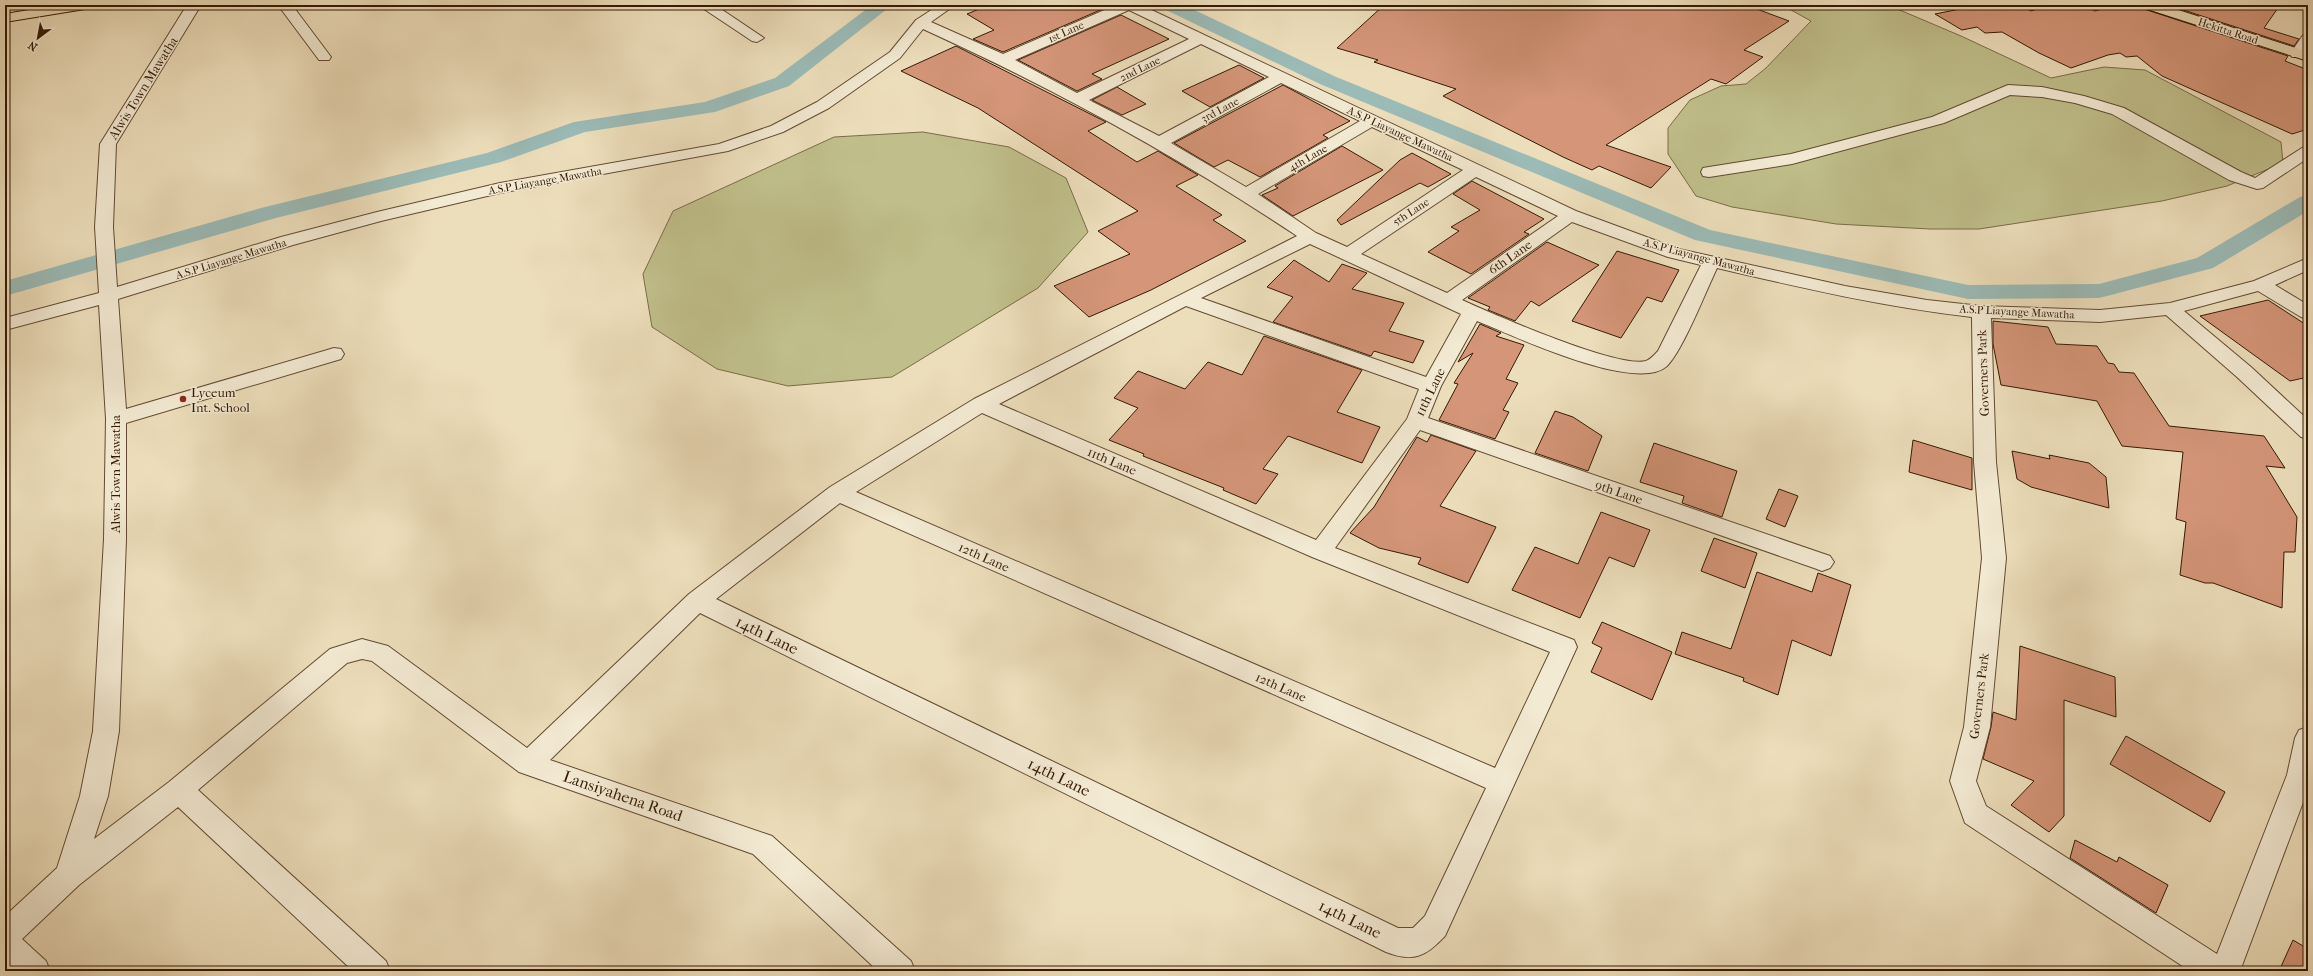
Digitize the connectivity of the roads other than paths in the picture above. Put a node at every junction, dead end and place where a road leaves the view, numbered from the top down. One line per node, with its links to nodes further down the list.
1 (41, 5): 9 (main road)
2 (85, 5): 10 (main road)
3 (194, 5): 32 (street, Alwis Town Mawatha)
4 (285, 5): 16 (street)
5 (705, 5): 12 (street)
6 (948, 5): 11 (street, A.S.P Liayange Mawatha)
7 (1129, 5): 13 (street, A.S.P Liayange Mawatha); 17 (street, 1st Lane)
8 (2149, 5): 15 (main road, Hekitta Road)
9 (5, 11)
10 (5, 18)
11 (920, 22): 17 (street); 32 (street, A.S.P Liayange Mawatha)
12 (757, 38)
13 (1202, 38): 18 (street, A.S.P Liayange Mawatha); 19 (street, 2nd Lane)
14 (2308, 38): 15 (street)
15 (2303, 55)
16 (324, 57)
17 (1003, 60): 19 (street)
18 (1280, 77): 20 (street, A.S.P Liayange Mawatha); 21 (street, 3rd Lane)
19 (1078, 99): 21 (street)
20 (1371, 121): 23 (street, A.S.P Liayange Mawatha); 25 (street, 4th Lane)
21 (1159, 142): 25 (street)
22 (2308, 151): 24 (street)
23 (1475, 170): 26 (street, A.S.P Liayange Mawatha); 28 (street, 5th Lane)
24 (1709, 172)
25 (1246, 194): 27 (street)
26 (1570, 215): 29 (street, A.S.P Liayange Mawatha); 34 (street, 6th Lane)
27 (1310, 238): 28 (street); 33 (street)
28 (1347, 255): 34 (street)
29 (1711, 262): 36 (street); 37 (street, A.S.P Liayange Mawatha)
30 (2308, 263): 31 (street, A.S.P Liayange Mawatha)
31 (2261, 285): 35 (street, A.S.P Liayange Mawatha); 38 (street)
32 (108, 290): 39 (street, A.S.P Liayange Mawatha); 43 (street, Alwis Town Mawatha)
33 (1184, 299): 41 (street); 42 (street)
34 (1450, 300): 36 (street)
35 (2170, 309): 37 (street, A.S.P Liayange Mawatha); 45 (street)
36 (1472, 312): 41 (street, 11th Lane)
37 (1981, 312): 60 (street, Governers Park)
38 (2308, 312)
39 (5, 324)
40 (334, 354): 43 (street)
41 (1431, 386): 44 (street, 11th Lane)
42 (981, 404): 46 (street); 47 (street, 11th Lane)
43 (116, 419): 54 (street, Alwis Town Mawatha)
44 (1416, 421): 47 (street, 11th Lane); 48 (street, 9th Lane)
45 (2308, 432)
46 (838, 493): 49 (street); 52 (street, 12th Lane)
47 (1320, 551): 52 (street)
48 (1822, 562)
49 (697, 601): 51 (street); 52 (street, 14th Lane)
50 (2308, 738): 61 (street)
51 (528, 764): 53 (street, Lansiyahena Road); 59 (street, Lansiyahena Road)
52 (1500, 782)
53 (179, 790): 54 (street, Lansiyahena Road); 58 (street)
54 (69, 876): 55 (street, Alwis Town Mawatha)
55 (5, 935)
56 (5, 943): 57 (street)
57 (35, 971)
58 (374, 971)
59 (900, 971)
60 (2216, 971)
61 (2225, 971)

